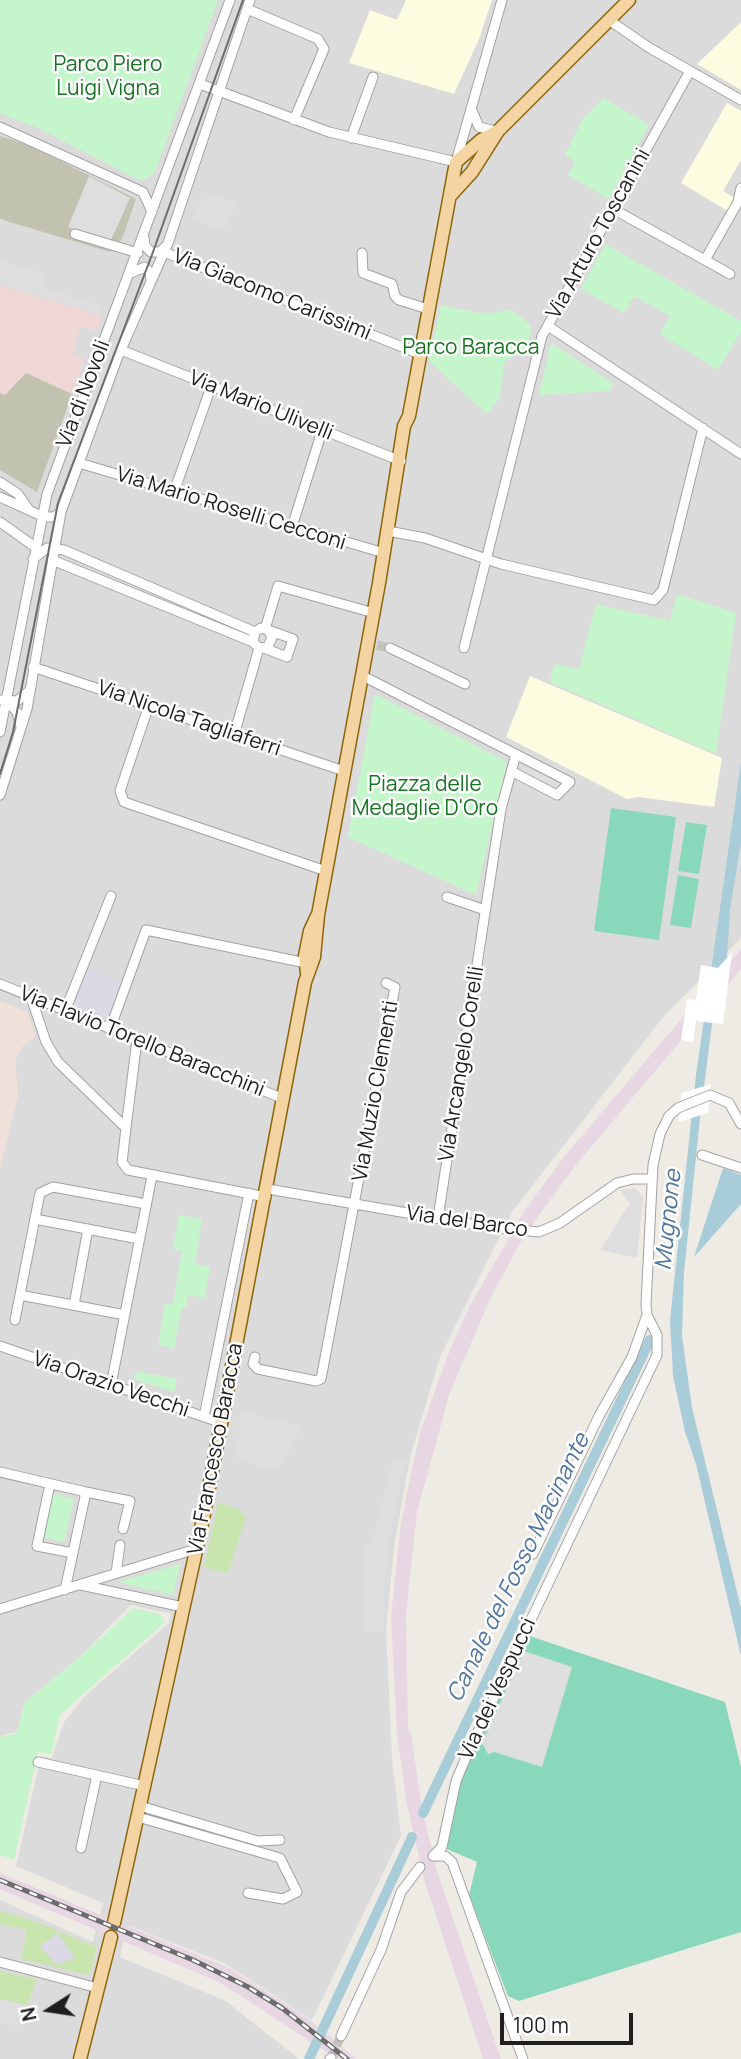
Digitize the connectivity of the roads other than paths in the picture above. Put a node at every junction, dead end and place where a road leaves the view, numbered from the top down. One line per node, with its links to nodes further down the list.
1 (230, 0): 8 (street, Via di Novoli)
2 (502, 0): 11 (street, Via Francesco Baracca)
3 (629, 0): 5 (main road, Via Francesco Baracca)
4 (249, 4): 9 (street, Via di Novoli); 12 (street)
5 (609, 20): 6 (street); 14 (main road, Via Francesco Baracca)
6 (690, 71): 10 (street); 21 (street, Via Arturo Toscanini)
7 (373, 77): 15 (street)
8 (200, 85): 9 (street); 17 (street, Via di Novoli)
9 (220, 91): 12 (street); 25 (street, Via di Novoli)
10 (741, 100)
11 (471, 107): 14 (street); 16 (street, Via Francesco Baracca)
12 (294, 120): 15 (street)
13 (0, 127): 20 (street)
14 (498, 131): 16 (main road, Via Francesco Baracca); 19 (main road, Via Francesco Baracca)
15 (351, 138): 16 (street)
16 (456, 162): 19 (main road, Via Francesco Baracca)
17 (163, 181): 20 (street); 22 (street, Via di Novoli)
18 (741, 188): 28 (street)
19 (454, 191): 32 (main road, Via Francesco Baracca)
20 (143, 192): 22 (street)
21 (613, 209): 28 (street); 33 (street, Via Arturo Toscanini)
22 (152, 212): 24 (street, Via di Novoli)
23 (75, 234): 26 (street)
24 (144, 236): 25 (street); 26 (street, Via di Novoli)
25 (166, 248): 31 (street, Via di Novoli); 35 (street, Via Giacomo Carissimi)
26 (138, 253): 29 (street, Via di Novoli)
27 (362, 253): 32 (street)
28 (705, 260): 30 (street)
29 (130, 273): 31 (street); 47 (street, Via di Novoli)
30 (730, 274)
31 (150, 282): 34 (street, Via di Novoli)
32 (428, 309): 35 (main road, Via Francesco Baracca)
33 (548, 326): 37 (street); 54 (street, Via Arturo Toscanini)
34 (121, 350): 36 (street, Via Mario Ulivelli); 41 (street, Via di Novoli)
35 (420, 354): 40 (main road, Via Francesco Baracca)
36 (211, 387): 38 (street, Via Mario Ulivelli); 43 (street)
37 (703, 428): 39 (street); 54 (street)
38 (322, 431): 40 (street, Via Mario Ulivelli); 49 (street)
39 (741, 454)
40 (401, 458): 50 (main road, Via Francesco Baracca)
41 (79, 463): 43 (street, Via Mario Roselli Cecconi); 46 (street, Via di Novoli)
42 (0, 482): 45 (street)
43 (174, 492): 49 (street, Via Mario Roselli Cecconi)
44 (0, 497): 45 (street)
45 (29, 510): 47 (street)
46 (61, 512): 47 (street); 52 (street, Via di Novoli)
47 (41, 516): 51 (street, Via di Novoli)
48 (0, 522): 51 (street)
49 (292, 527): 53 (street, Via Mario Roselli Cecconi)
50 (388, 531): 53 (main road, Via Francesco Baracca); 54 (street)
51 (35, 547): 56 (street, Via di Novoli)
52 (54, 548): 55 (street, Via di Novoli); 56 (street); 58 (street)
53 (384, 554): 57 (main road, Via Francesco Baracca)
54 (486, 559): 60 (street, Via Arturo Toscanini)
55 (52, 560): 58 (street); 61 (street, Via di Novoli)
56 (33, 561): 65 (street, Via di Novoli)
57 (373, 613): 58 (street); 62 (main road, Via Francesco Baracca)
58 (261, 638): 69 (street)
59 (390, 648): 63 (street)
60 (464, 648)
61 (33, 667): 64 (street, Via di Novoli); 66 (street, Via Nicola Tagliaferri)
62 (361, 675): 70 (street); 71 (main road, Via Francesco Baracca)
63 (465, 684)
64 (30, 689): 65 (street); 67 (street, Via di Novoli)
65 (4, 701): 67 (street); 68 (street, Via di Novoli)
66 (149, 705): 69 (street, Via Nicola Tagliaferri); 74 (street)
67 (22, 730): 73 (street, Via di Novoli)
68 (0, 732)
69 (234, 735): 71 (street, Via Nicola Tagliaferri)
70 (516, 754): 72 (street, Via Arcangelo Corelli); 72 (street)
71 (344, 771): 74 (main road, Via Francesco Baracca)
72 (513, 772): 77 (street, Via Arcangelo Corelli)
73 (0, 795)
74 (326, 871): 78 (main road, Via Francesco Baracca)
75 (111, 895): 82 (street)
76 (447, 897): 77 (street)
77 (485, 910): 96 (street, Via Arcangelo Corelli)
78 (307, 968): 83 (street); 85 (main road, Via Francesco Baracca)
79 (386, 983): 95 (street, Via Muzio Clementi)
80 (0, 984): 81 (street, Via Flavio Torello Baracchini)
81 (31, 997): 82 (street, Via Flavio Torello Baracchini); 87 (street)
82 (65, 1011): 83 (street, Via Flavio Torello Baracchini)
83 (110, 1029): 84 (street, Via Flavio Torello Baracchini)
84 (137, 1040): 85 (street, Via Flavio Torello Baracchini); 87 (street)
85 (284, 1098): 93 (main road, Via Francesco Baracca)
86 (741, 1124): 91 (street, Via dei Vespucci)
87 (126, 1128): 90 (street, Via del Barco)
88 (702, 1155): 89 (street)
89 (741, 1168)
90 (152, 1176): 92 (street, Via del Barco); 94 (street)
91 (652, 1179): 96 (street, Via del Barco); 103 (street, Via dei Vespucci)
92 (249, 1193): 93 (street, Via del Barco); 108 (street, Via Francesco Baracca)
93 (267, 1193): 95 (street, Via del Barco); 109 (main road, Via Francesco Baracca)
94 (146, 1204): 97 (street); 99 (street)
95 (355, 1204): 96 (street, Via del Barco); 106 (street)
96 (438, 1218)
97 (35, 1219): 98 (street); 100 (street)
98 (88, 1229): 99 (street); 101 (street)
99 (139, 1239): 102 (street)
100 (20, 1295): 101 (street); 104 (street)
101 (74, 1305): 102 (street)
102 (125, 1315): 107 (street)
103 (647, 1315): 117 (street, Via dei Vespucci); 139 (street, Via dei Vespucci)
104 (15, 1320)
105 (0, 1346): 107 (street, Via Orazio Vecchi)
106 (255, 1357)
107 (111, 1385): 108 (street, Via Orazio Vecchi)
108 (204, 1417): 109 (street, Via Orazio Vecchi)
109 (222, 1423): 115 (main road, Via Francesco Baracca)
110 (0, 1472): 111 (street)
111 (50, 1484): 112 (street); 116 (street)
112 (86, 1492): 113 (street); 116 (street)
113 (123, 1529)
114 (120, 1545): 118 (street)
115 (196, 1549): 118 (street); 121 (main road, Via Francesco Baracca)
116 (73, 1553): 120 (street)
117 (533, 1554)
118 (116, 1573): 119 (street)
119 (81, 1585): 120 (street); 121 (street)
120 (65, 1590): 122 (street)
121 (183, 1607): 125 (main road, Via Francesco Baracca)
122 (0, 1609)
123 (38, 1762): 124 (street)
124 (97, 1775): 125 (street); 130 (street)
125 (145, 1786): 126 (main road, Via Francesco Baracca)
126 (139, 1812): 127 (street); 129 (street); 133 (main road, Via Francesco Baracca)
127 (247, 1838): 128 (street); 129 (street)
128 (281, 1840)
129 (240, 1846): 132 (street)
130 (81, 1848)
131 (420, 1867): 137 (street)
132 (247, 1893)
133 (114, 1923)
134 (111, 1937): 136 (main road)
135 (0, 1962): 136 (street)
136 (98, 1988): 138 (main road)
137 (341, 2036)
138 (80, 2059)
139 (523, 2059)

